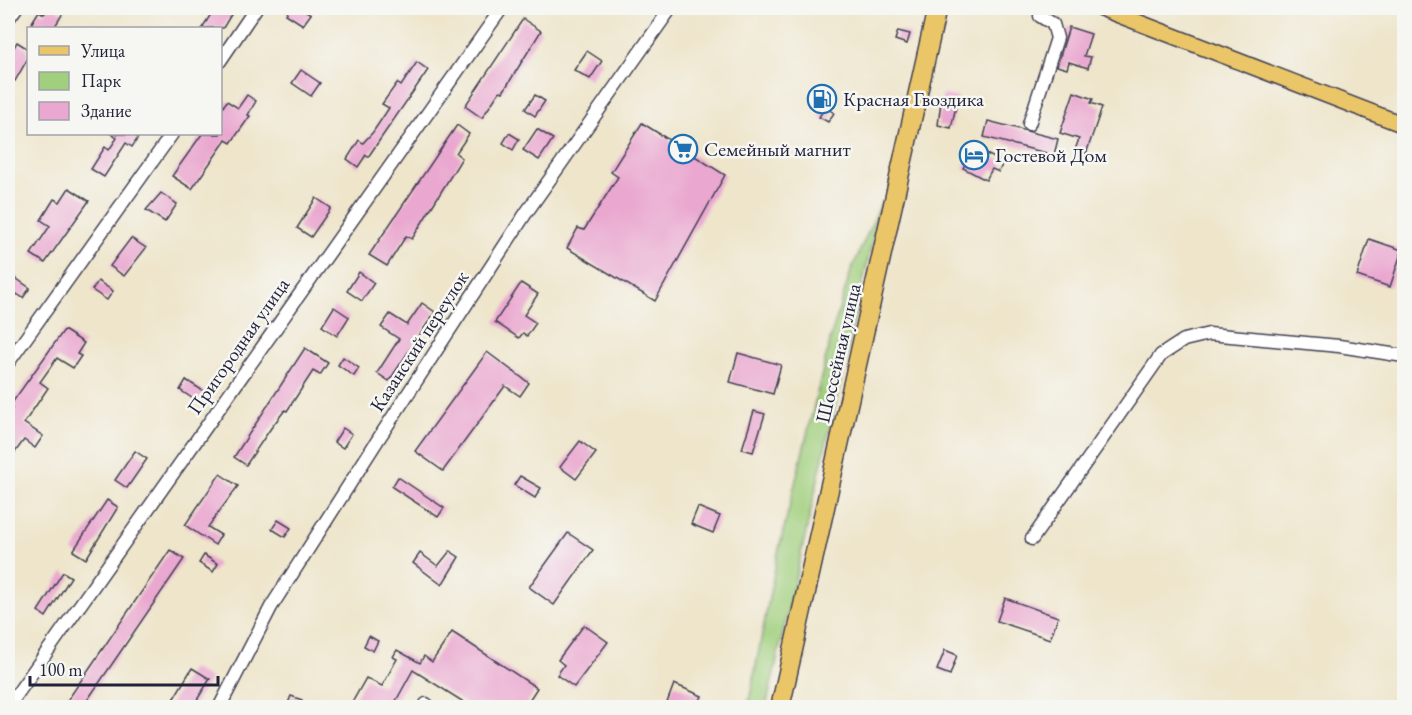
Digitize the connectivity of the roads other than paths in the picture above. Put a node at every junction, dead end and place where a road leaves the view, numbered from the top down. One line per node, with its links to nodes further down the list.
1 (16, 8): 10 (street)
2 (256, 8): 12 (street)
3 (502, 8): 19 (street, Пригородная улица)
4 (671, 8): 20 (street, Казанский переулок)
5 (932, 8): 11 (main road)
6 (937, 8): 11 (highway, Шоссейная улица)
7 (942, 8): 11 (highway)
8 (1101, 8): 14 (main road)
9 (1040, 16): 13 (street)
10 (8, 19)
11 (932, 26): 23 (highway, Шоссейная улица)
12 (222, 58)
13 (1029, 124)
14 (1404, 125)
15 (171, 135): 17 (street)
16 (1404, 356): 18 (street)
17 (8, 363)
18 (1032, 539)
19 (8, 707)
20 (219, 708)
21 (424, 708): 22 (street)
22 (431, 708)
23 (780, 708)

